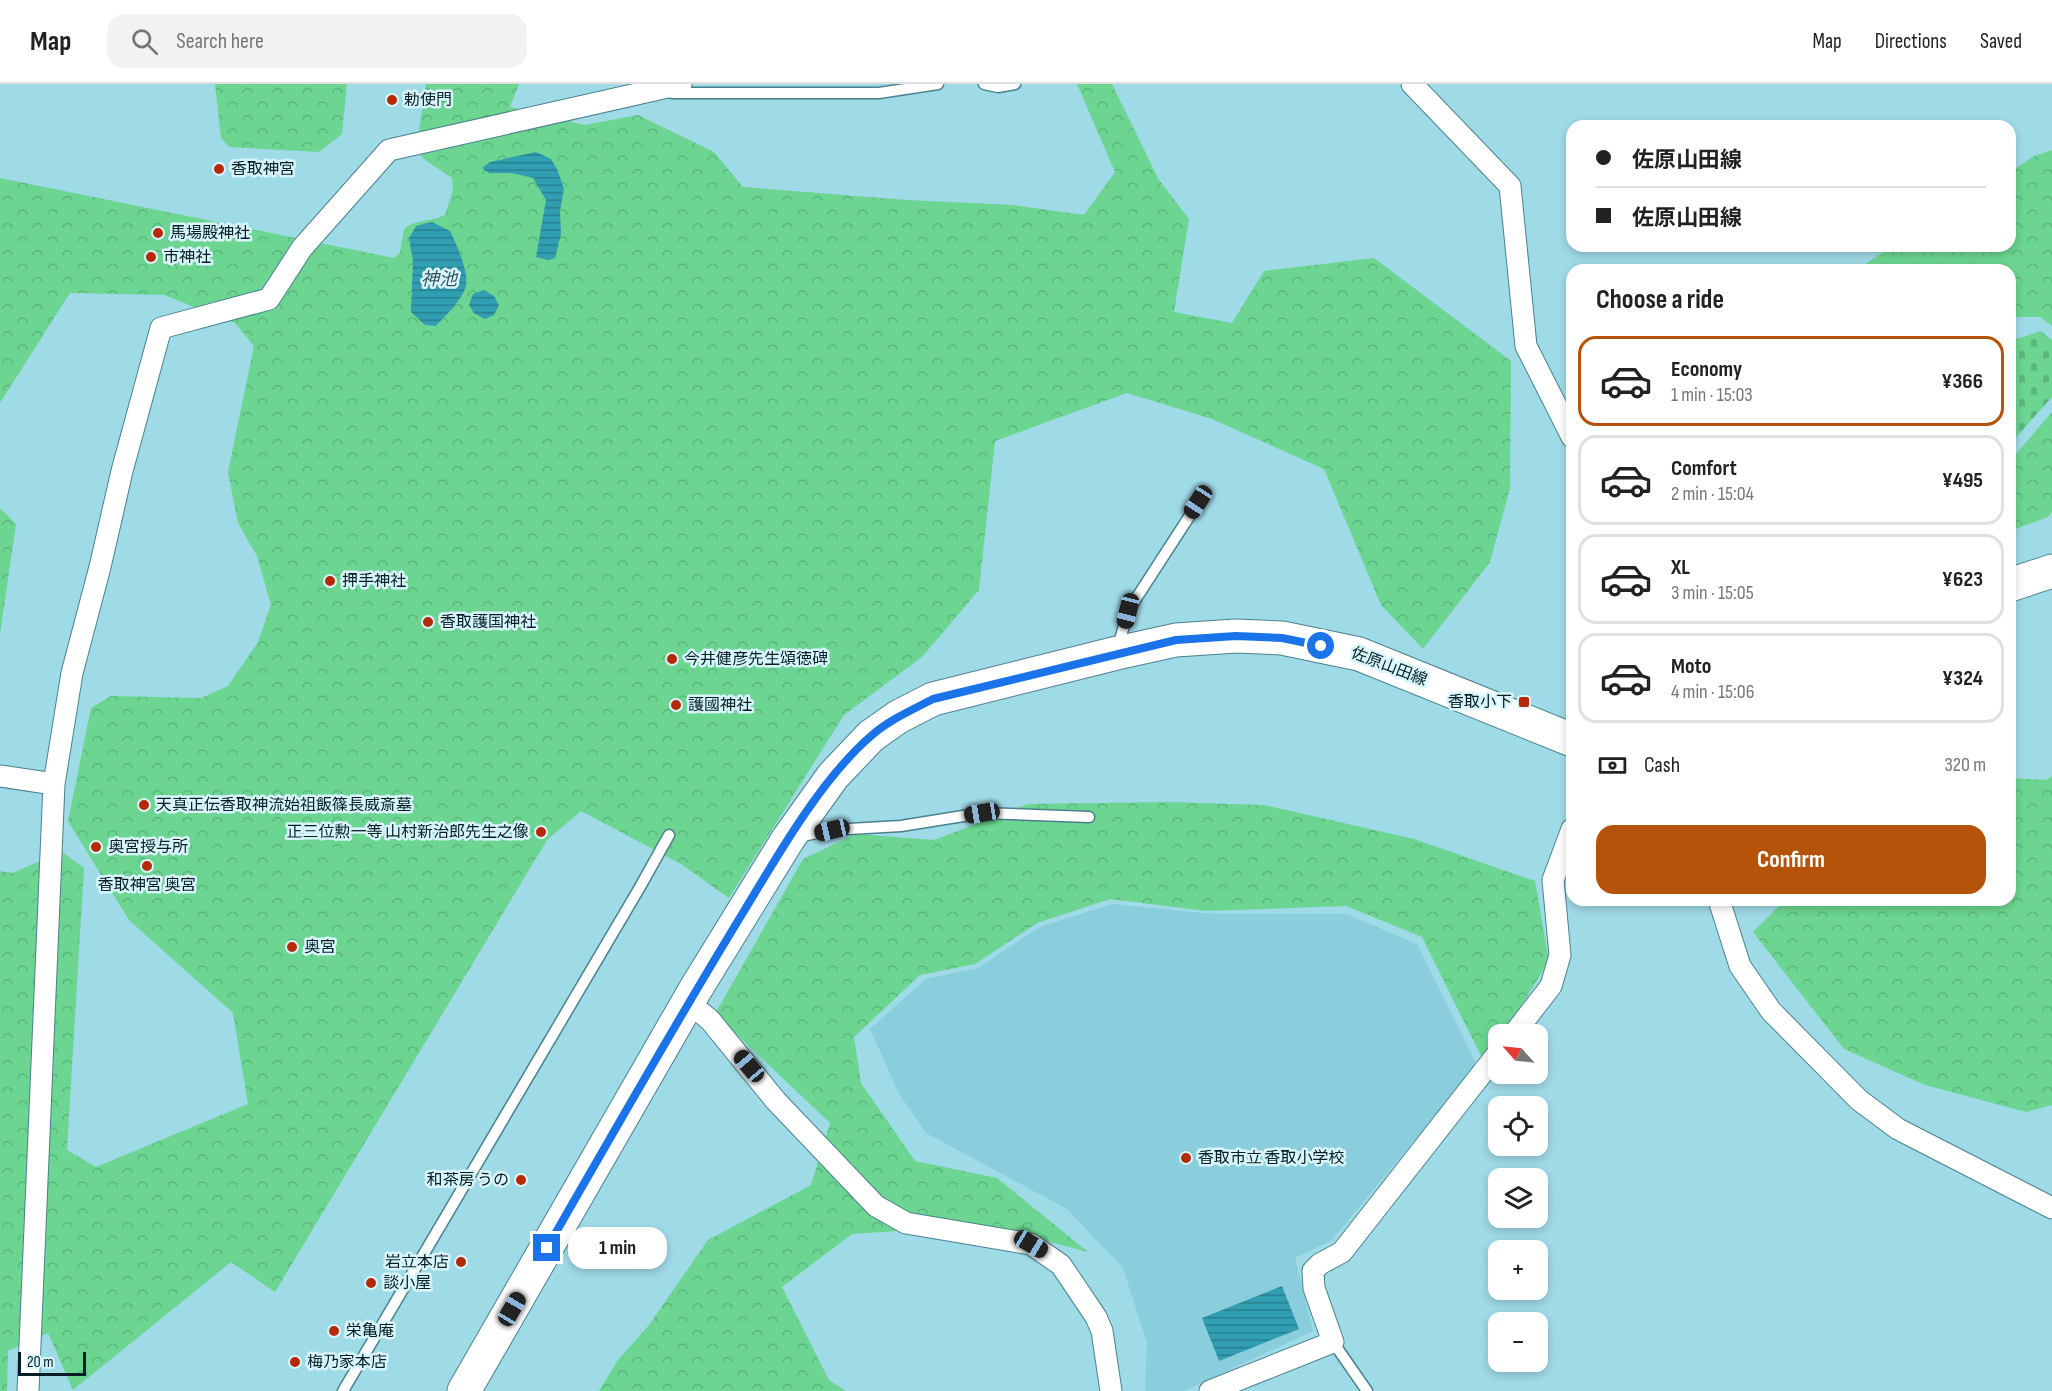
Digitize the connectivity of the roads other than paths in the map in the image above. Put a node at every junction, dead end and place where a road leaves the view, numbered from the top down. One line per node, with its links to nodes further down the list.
1 (681, 84): 6 (street)
2 (938, 84): 6 (lane)
3 (984, 84): 4 (lane)
4 (1015, 84)
5 (1412, 84): 7 (street)
6 (641, 93): 14 (street)
7 (1566, 425)
8 (1198, 502): 11 (lane)
9 (2052, 571): 10 (main road)
10 (2016, 583)
11 (1117, 653): 12 (main road, 佐原山田線); 17 (main road, 佐原山田線)
12 (1566, 738)
13 (0, 776): 14 (street)
14 (54, 784): 25 (street)
15 (1089, 817): 17 (lane)
16 (669, 835): 26 (lane)
17 (788, 839): 20 (main road, 佐原山田線)
18 (1566, 846): 21 (street)
19 (1721, 906): 23 (street)
20 (688, 1002): 27 (main road, 佐原山田線); 28 (street)
21 (1522, 1024)
22 (1488, 1066): 24 (street)
23 (2052, 1208)
24 (1333, 1342): 29 (street); 30 (lane)
25 (28, 1391)
26 (343, 1391)
27 (464, 1391)
28 (1111, 1391)
29 (1210, 1391)
30 (1367, 1391)

